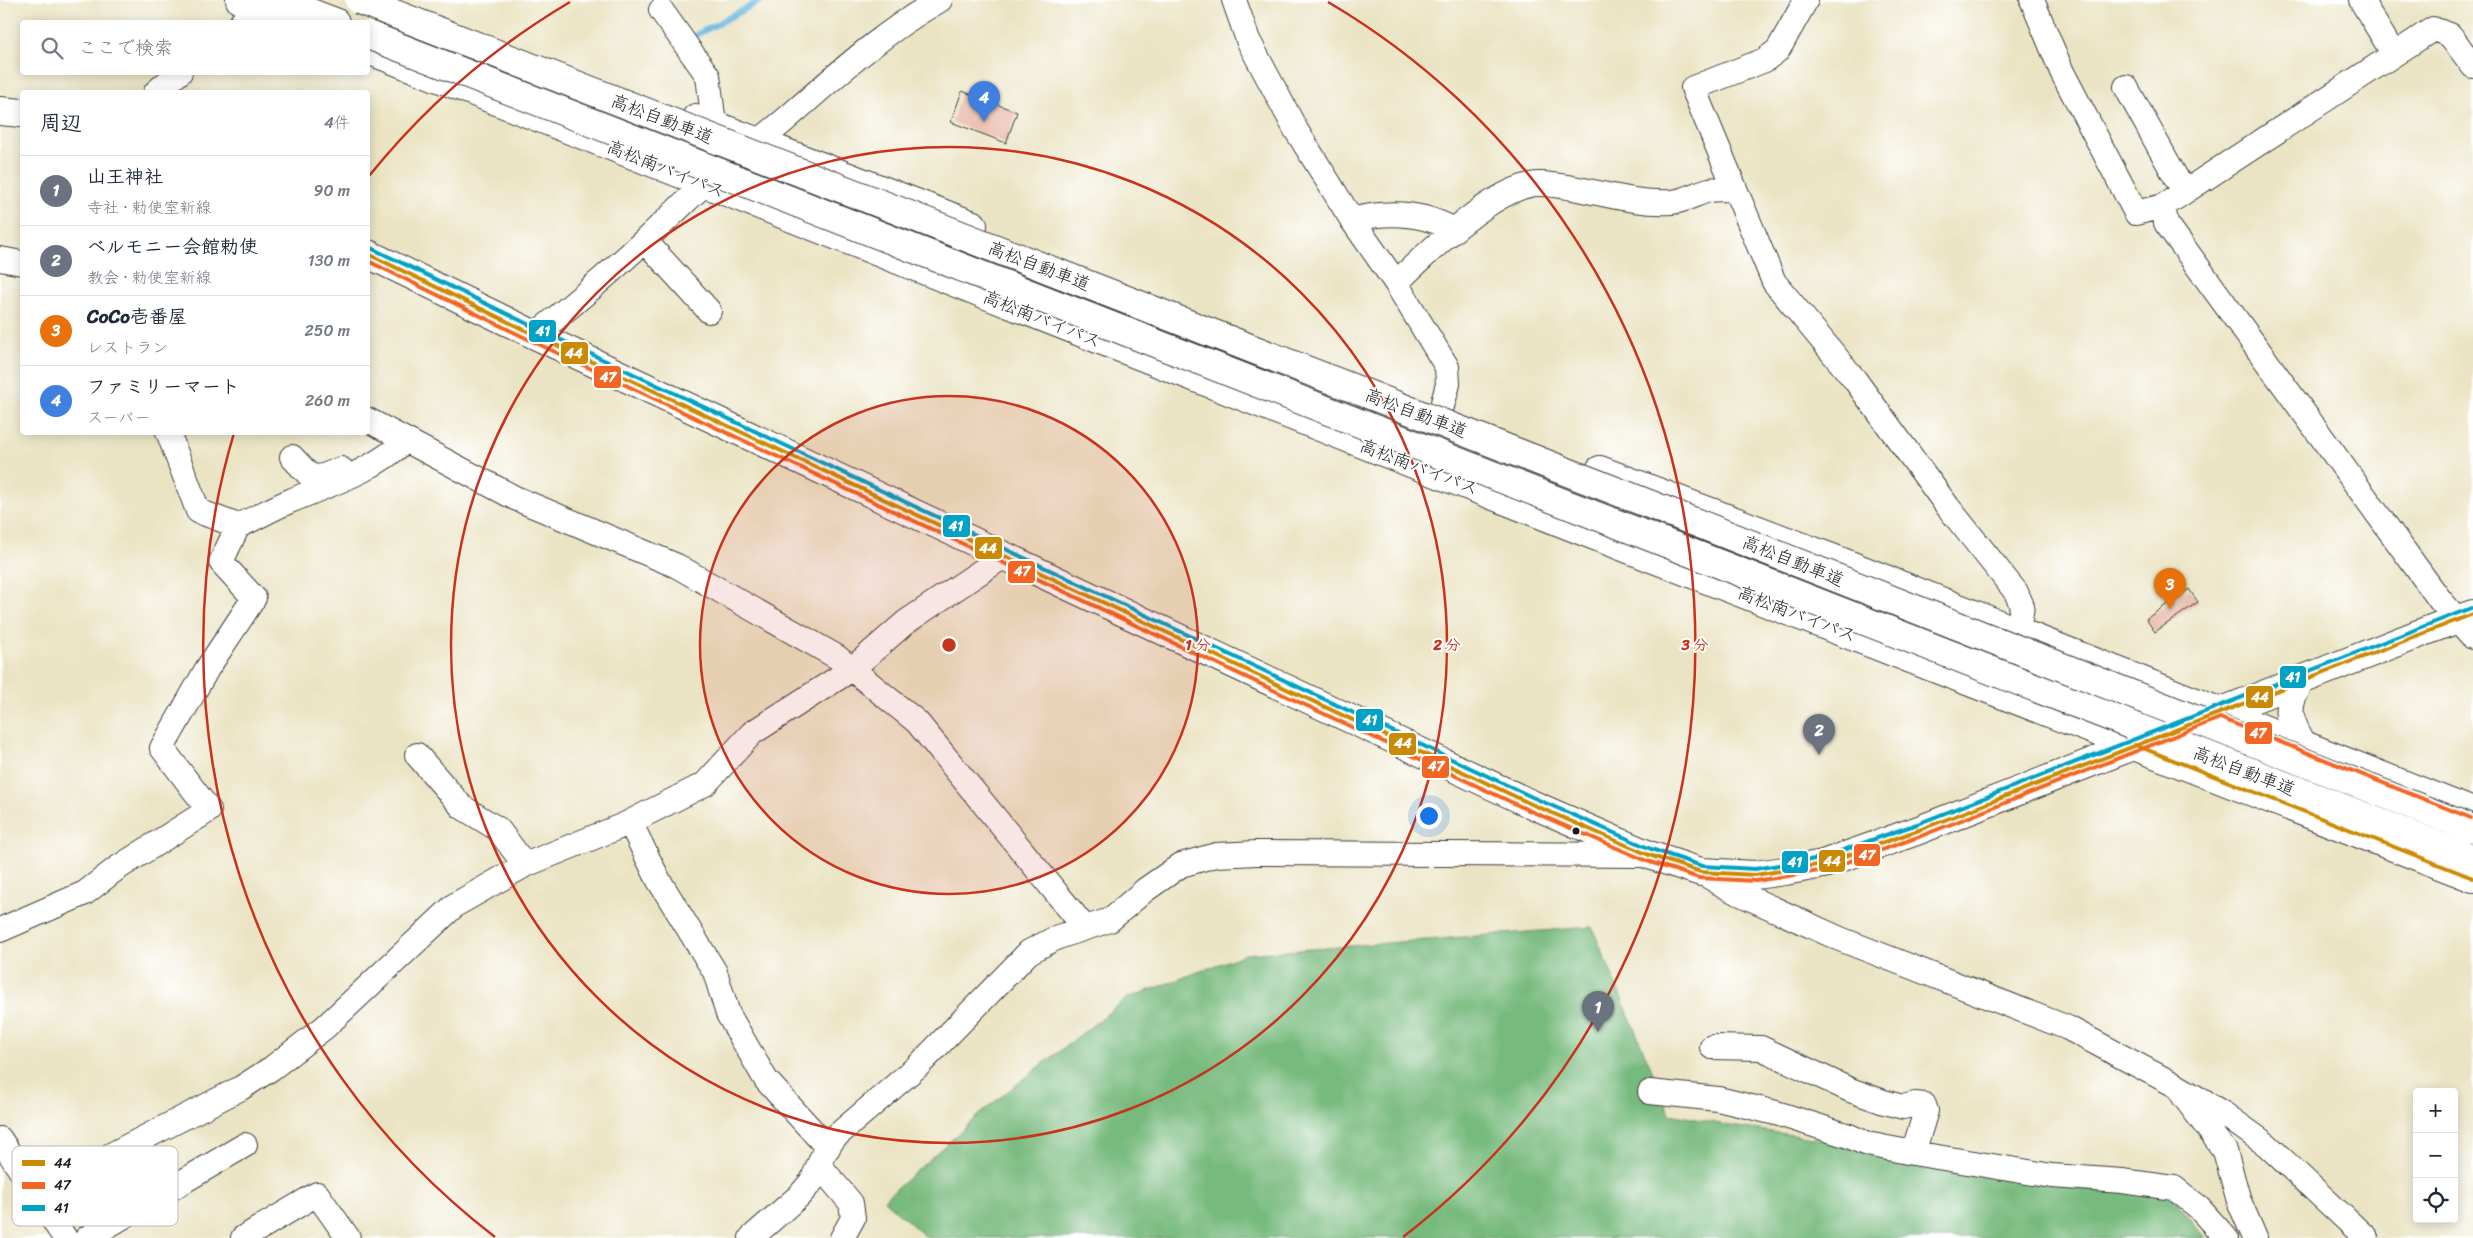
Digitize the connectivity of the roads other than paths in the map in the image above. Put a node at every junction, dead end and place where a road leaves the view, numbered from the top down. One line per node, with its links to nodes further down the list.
1 (359, 0): 53 (main road, 高松自動車道, bridge)
2 (392, 0): 21 (main road)
3 (940, 0): 22 (street)
4 (1234, 0): 27 (street)
5 (1806, 0): 24 (street)
6 (2032, 0): 26 (street)
7 (2361, 0): 14 (street)
8 (258, 6): 10 (main road); 11 (main road)
9 (661, 10): 21 (street)
10 (291, 20)
11 (324, 20)
12 (370, 36): 55 (main road, 高松自動車道, bridge)
13 (370, 51): 23 (main road, 高松南バイパス)
14 (2393, 53): 15 (street); 25 (street)
15 (2473, 66)
16 (176, 75): 18 (street)
17 (2126, 87): 25 (street)
18 (158, 90)
19 (0, 111): 20 (main road)
20 (20, 113)
21 (714, 124): 22 (main road)
22 (760, 141): 23 (street); 36 (main road)
23 (706, 186): 29 (street); 48 (main road, 高松南バイパス)
24 (1735, 189): 28 (street); 44 (street)
25 (2184, 192): 26 (street)
26 (2162, 206): 43 (street)
27 (1352, 220): 28 (street); 33 (street)
28 (1454, 230): 33 (street)
29 (646, 242): 34 (street); 35 (street)
30 (370, 255): 35 (main road)
31 (0, 259): 32 (street)
32 (20, 264)
33 (1396, 284): 36 (street)
34 (709, 311)
35 (535, 335): 42 (main road)
36 (1441, 410): 44 (main road)
37 (370, 421): 39 (street)
38 (169, 435): 41 (street)
39 (400, 438): 40 (street); 41 (street); 45 (street)
40 (292, 457)
41 (238, 526): 60 (street)
42 (1004, 556): 45 (street); 54 (main road)
43 (2468, 623): 46 (main road)
44 (2018, 632): 47 (main road)
45 (852, 669): 52 (street); 59 (street)
46 (2301, 680): 47 (main road); 49 (main road)
47 (2220, 711): 48 (main road); 49 (main road)
48 (2135, 745): 57 (main road); 58 (main road, 高松南バイパス)
49 (2303, 745): 51 (main road)
50 (417, 755): 56 (street)
51 (2473, 812)
52 (630, 822): 56 (street); 68 (street)
53 (2473, 829)
54 (1649, 855): 57 (main road); 59 (street)
55 (2473, 859)
56 (525, 865): 66 (street)
57 (1701, 872): 62 (street)
58 (2473, 878)
59 (1085, 928): 68 (street)
60 (0, 930)
61 (1712, 1047): 67 (street)
62 (2174, 1085): 80 (street); 81 (street)
63 (1650, 1092): 67 (street)
64 (0, 1139): 69 (street)
65 (245, 1145): 70 (street)
66 (128, 1146)
67 (1913, 1153): 79 (street)
68 (823, 1157): 77 (street); 78 (street)
69 (12, 1158)
70 (178, 1184)
71 (57, 1226): 73 (street)
72 (107, 1226): 74 (street)
73 (65, 1238)
74 (87, 1238)
75 (243, 1238): 76 (street)
76 (348, 1238)
77 (751, 1238)
78 (842, 1238)
79 (2226, 1238)
80 (2255, 1238)
81 (2366, 1238)

